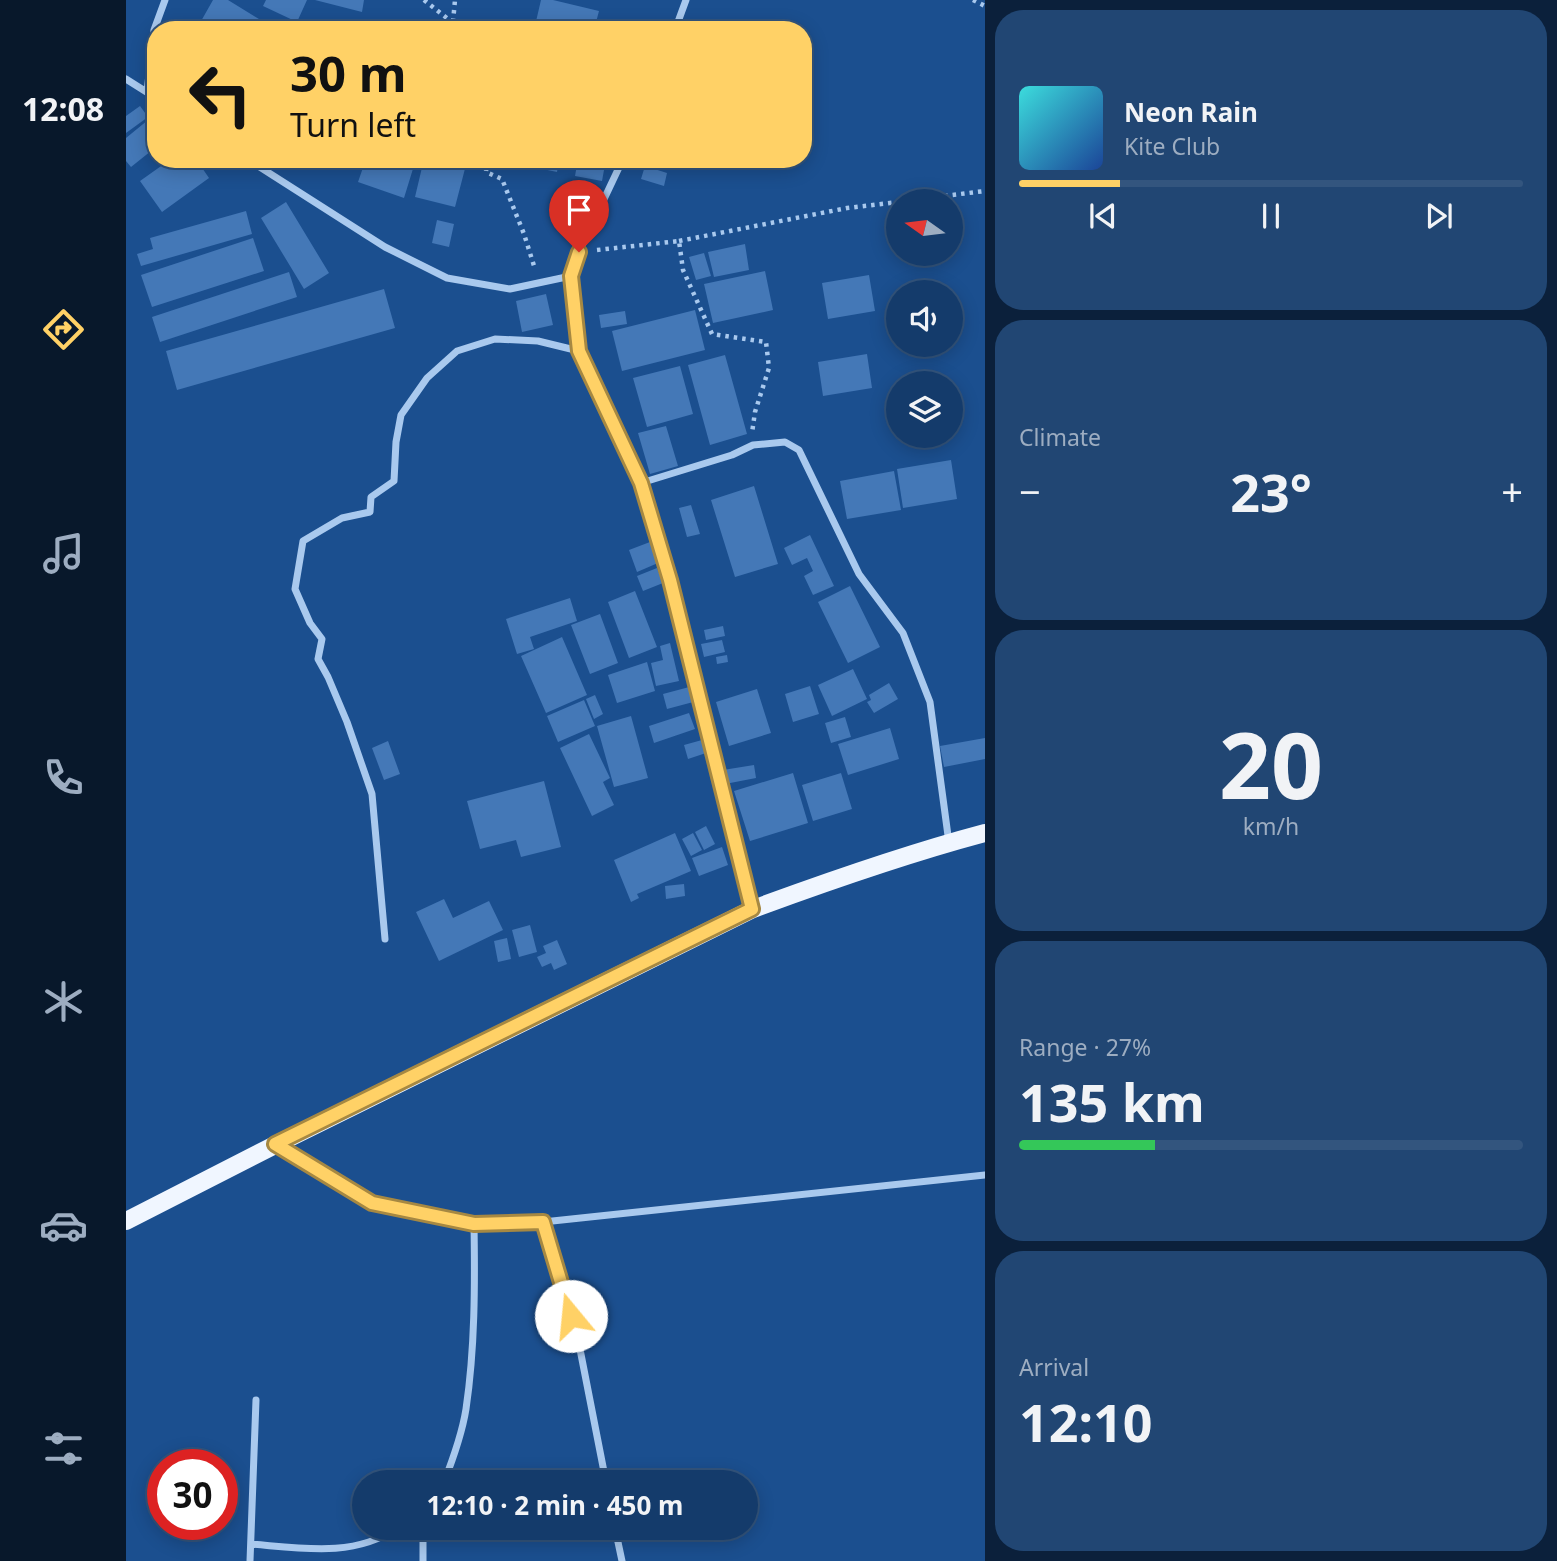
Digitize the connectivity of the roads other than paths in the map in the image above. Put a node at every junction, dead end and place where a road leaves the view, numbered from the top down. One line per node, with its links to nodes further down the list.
1 (165, 0): 3 (street)
2 (686, 0): 4 (street)
3 (157, 21)
4 (678, 21)
5 (126, 79): 7 (street)
6 (147, 84): 7 (street)
7 (146, 92)
8 (261, 168): 10 (street)
9 (619, 168): 10 (street)
10 (571, 276): 11 (street)
11 (579, 351): 12 (street); 16 (street)
12 (641, 483): 14 (street); 15 (street)
13 (985, 833): 14 (main road)
14 (949, 843): 15 (main road)
15 (752, 909): 17 (main road)
16 (385, 939)
17 (275, 1144): 19 (main road); 21 (street)
18 (985, 1175): 20 (street)
19 (126, 1221)
20 (543, 1222): 21 (street); 24 (street)
21 (474, 1224): 23 (street)
22 (256, 1401): 28 (street)
23 (448, 1470)
24 (604, 1470)
25 (373, 1540): 28 (street)
26 (423, 1540): 30 (street)
27 (618, 1540): 31 (street)
28 (251, 1544): 29 (street)
29 (250, 1561)
30 (423, 1561)
31 (622, 1561)

